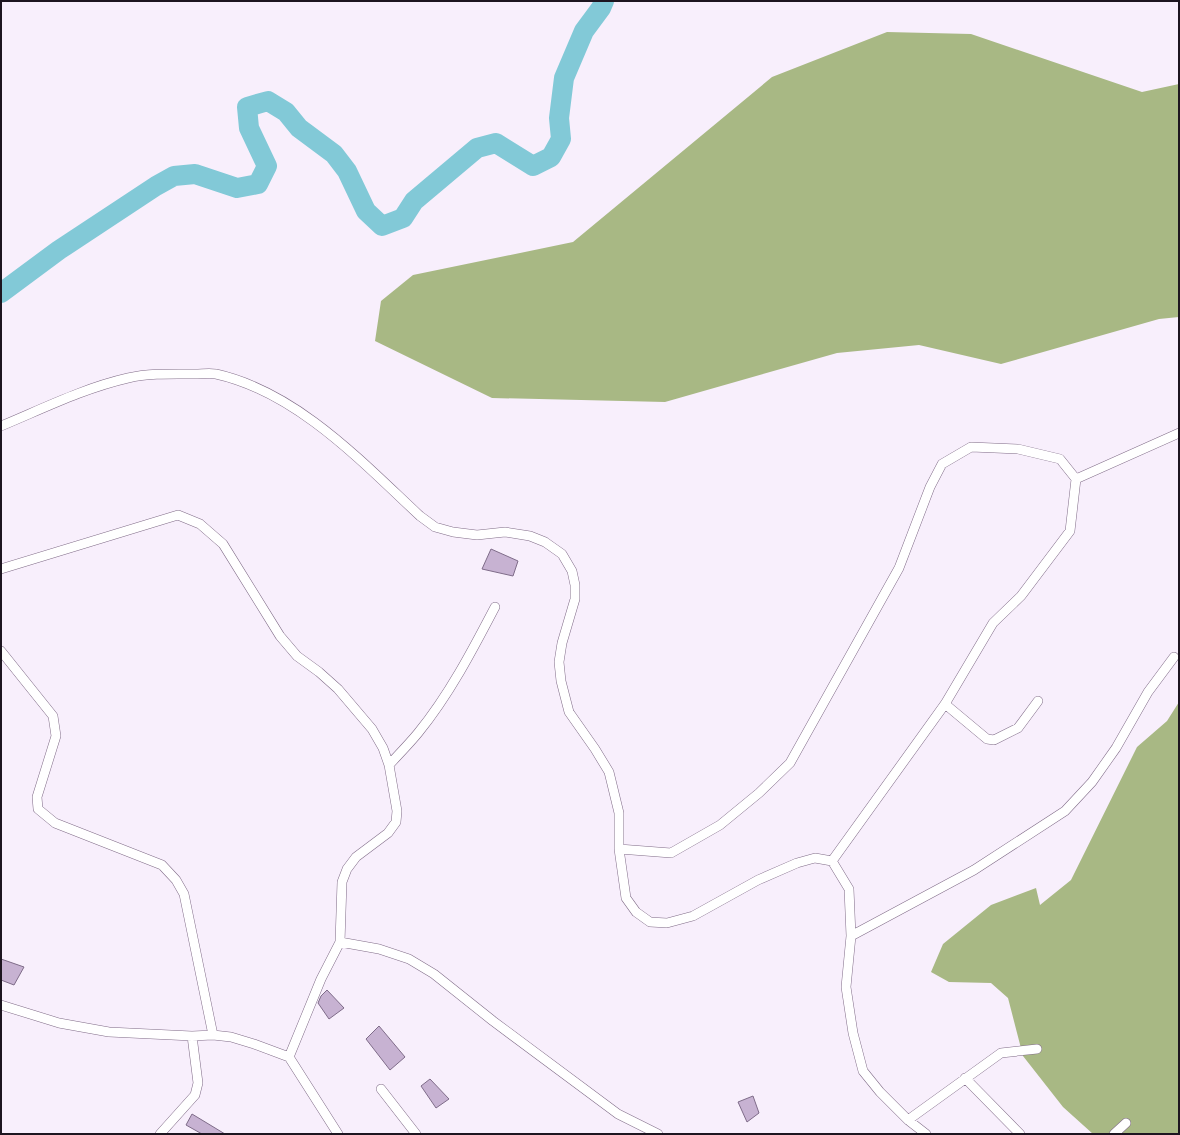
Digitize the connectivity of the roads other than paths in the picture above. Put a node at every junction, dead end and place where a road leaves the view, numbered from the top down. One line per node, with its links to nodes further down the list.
1 (1, 426): 11 (street)
2 (1179, 433): 3 (street)
3 (1076, 479): 9 (street); 11 (street)
4 (1, 569): 10 (street)
5 (495, 607): 10 (street)
6 (1, 652): 16 (street)
7 (1174, 657): 13 (street)
8 (1038, 701): 9 (street)
9 (945, 704): 12 (street)
10 (389, 765): 14 (street)
11 (619, 849): 12 (street)
12 (832, 861): 13 (street)
13 (851, 936): 22 (street)
14 (340, 942): 19 (street); 27 (street)
15 (1, 1005): 17 (street)
16 (213, 1035): 17 (street); 19 (street)
17 (192, 1036): 24 (street)
18 (1037, 1049): 20 (street)
19 (289, 1057): 25 (street)
20 (965, 1078): 22 (street); 29 (street)
21 (381, 1089): 26 (street)
22 (908, 1120): 28 (street)
23 (1126, 1123): 30 (street)
24 (160, 1134)
25 (338, 1134)
26 (416, 1134)
27 (658, 1134)
28 (926, 1134)
29 (1020, 1134)
30 (1114, 1134)

